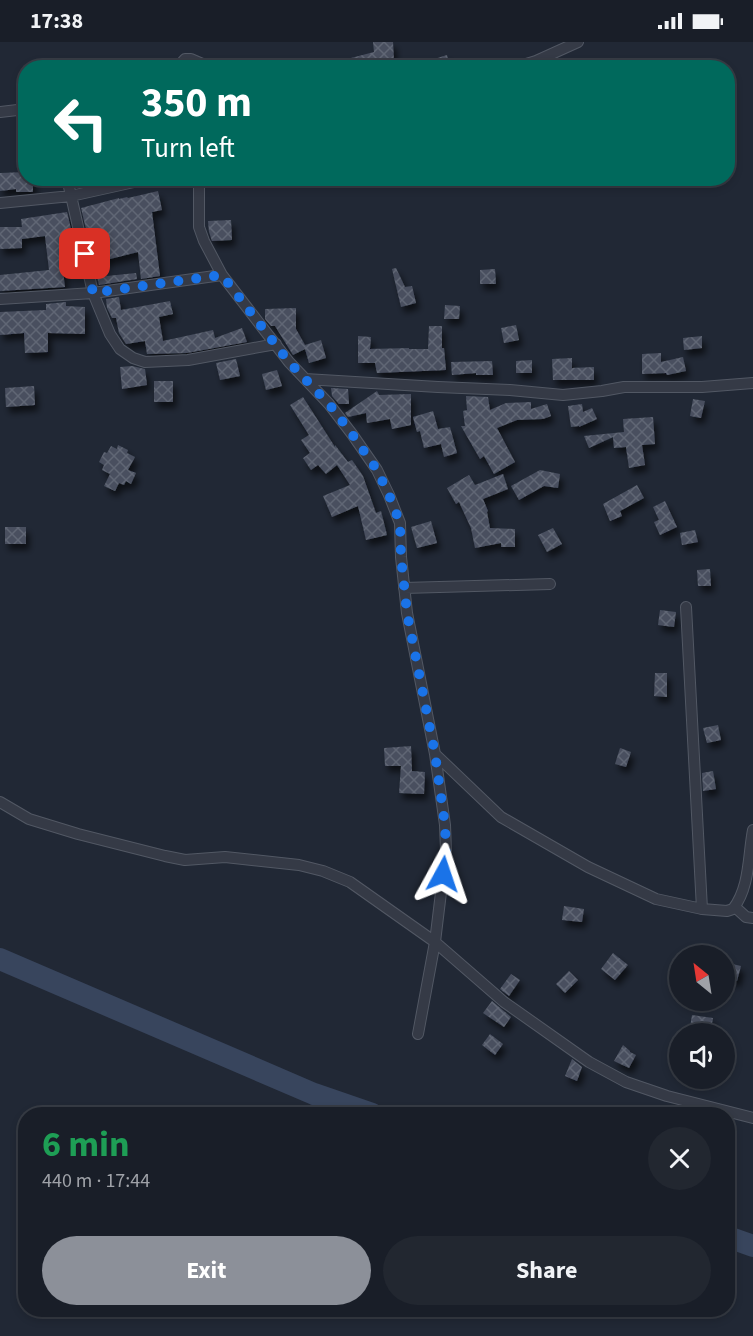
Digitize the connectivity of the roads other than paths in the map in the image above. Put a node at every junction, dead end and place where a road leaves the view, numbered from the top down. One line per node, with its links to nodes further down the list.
1 (578, 42): 2 (street)
2 (538, 60)
3 (18, 110): 4 (street)
4 (0, 112)
5 (69, 186): 8 (street)
6 (116, 186): 8 (street)
7 (199, 186): 10 (street)
8 (71, 196): 9 (street); 11 (street)
9 (0, 203)
10 (222, 275): 11 (street); 13 (street)
11 (93, 293): 12 (street); 13 (street)
12 (0, 299)
13 (276, 344): 14 (street)
14 (305, 379): 15 (street); 17 (street)
15 (753, 383)
16 (550, 584): 17 (street)
17 (405, 588): 19 (street)
18 (686, 607): 24 (street)
19 (435, 754): 24 (street); 26 (street)
20 (0, 802): 26 (street)
21 (753, 830): 22 (street)
22 (749, 884): 23 (street)
23 (735, 907): 24 (street); 25 (street)
24 (702, 909)
25 (753, 918)
26 (435, 942): 27 (street); 28 (street)
27 (418, 1034)
28 (710, 1107)
29 (735, 1113): 30 (street)
30 (753, 1118)

